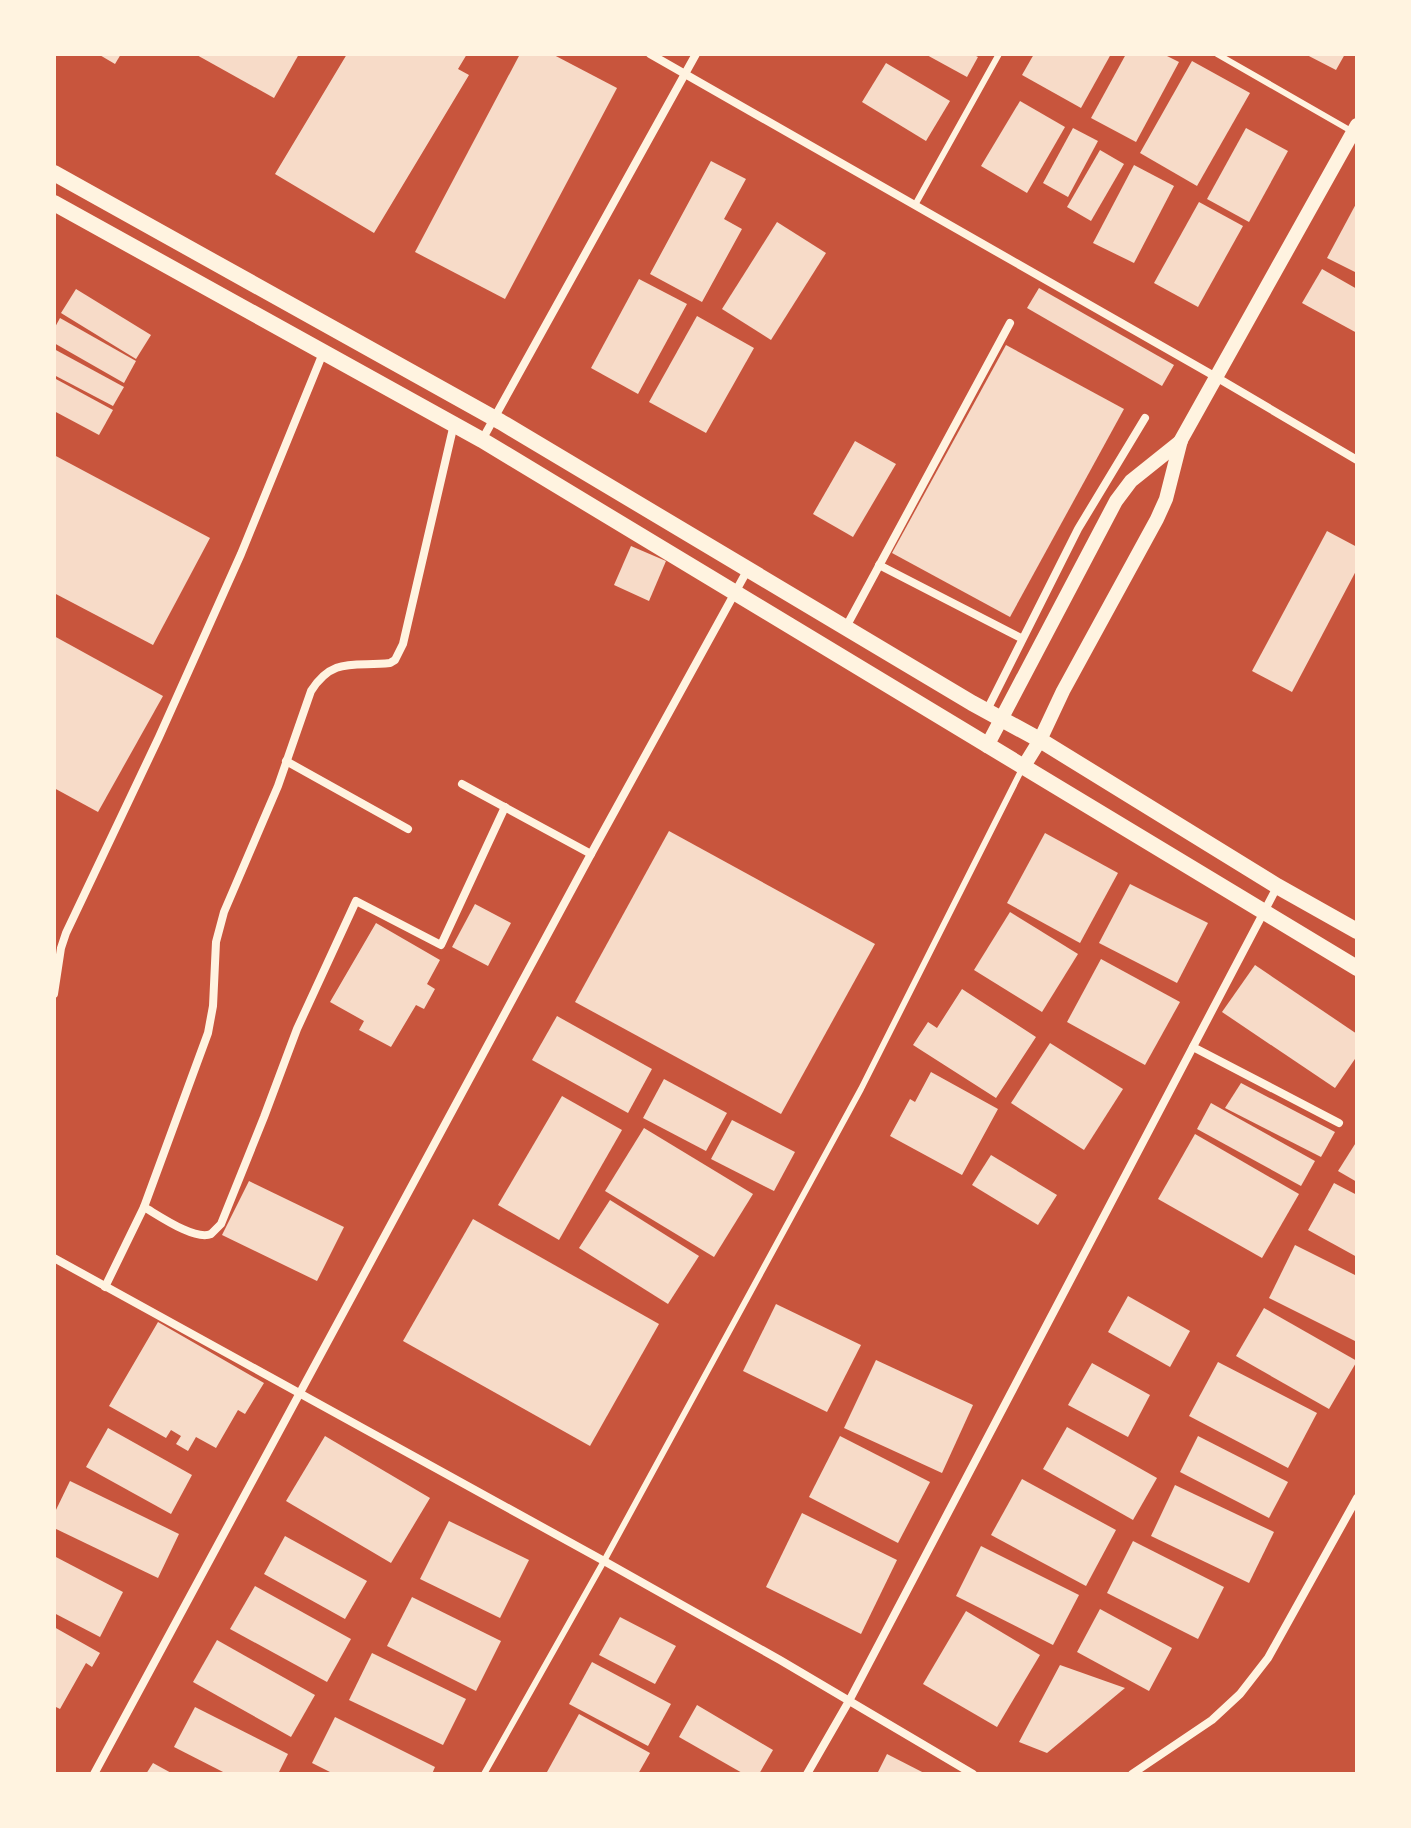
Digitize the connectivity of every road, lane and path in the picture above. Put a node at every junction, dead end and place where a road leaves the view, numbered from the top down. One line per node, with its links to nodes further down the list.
1 (650, 54): 5 (street)
2 (696, 54): 5 (street)
3 (999, 54): 9 (lane)
4 (1217, 54): 6 (lane)
5 (685, 74): 9 (street); 13 (street)
6 (1355, 128): 12 (street)
7 (54, 173): 13 (main road)
8 (54, 203): 11 (main road)
9 (915, 205): 12 (street)
10 (1010, 323): 19 (street)
11 (324, 352): 15 (main road); 37 (street)
12 (1216, 377): 17 (street); 18 (street)
13 (494, 418): 16 (street); 20 (main road)
14 (1145, 418): 23 (street)
15 (454, 424): 16 (main road); 27 (street)
16 (482, 440): 21 (main road)
17 (1181, 440): 24 (street); 25 (street)
18 (1357, 460)
19 (879, 565): 22 (street); 23 (street)
20 (748, 569): 21 (street); 22 (main road)
21 (733, 592): 26 (main road); 32 (street)
22 (845, 627): 24 (main road)
23 (1021, 638): 24 (street)
24 (994, 715): 25 (main road); 26 (street)
25 (1040, 740): 28 (street); 33 (main road)
26 (987, 746): 28 (main road)
27 (286, 761): 31 (street); 40 (street)
28 (1024, 766): 34 (main road); 45 (lane)
29 (462, 784): 30 (street)
30 (505, 807): 32 (street); 40 (street)
31 (408, 829)
32 (591, 854): 43 (street)
33 (1277, 886): 34 (street); 35 (main road)
34 (1263, 912): 36 (main road); 38 (street)
35 (1357, 931)
36 (1357, 968)
37 (54, 994)
38 (1193, 1047): 39 (street); 46 (street)
39 (1339, 1123)
40 (144, 1207): 42 (street)
41 (54, 1258): 42 (street)
42 (105, 1287): 43 (street)
43 (300, 1394): 45 (street); 47 (street)
44 (1357, 1498): 51 (street)
45 (604, 1561): 46 (street); 48 (lane)
46 (849, 1701): 49 (street); 50 (street)
47 (94, 1774)
48 (484, 1774)
49 (807, 1774)
50 (973, 1774)
51 (1132, 1774)

